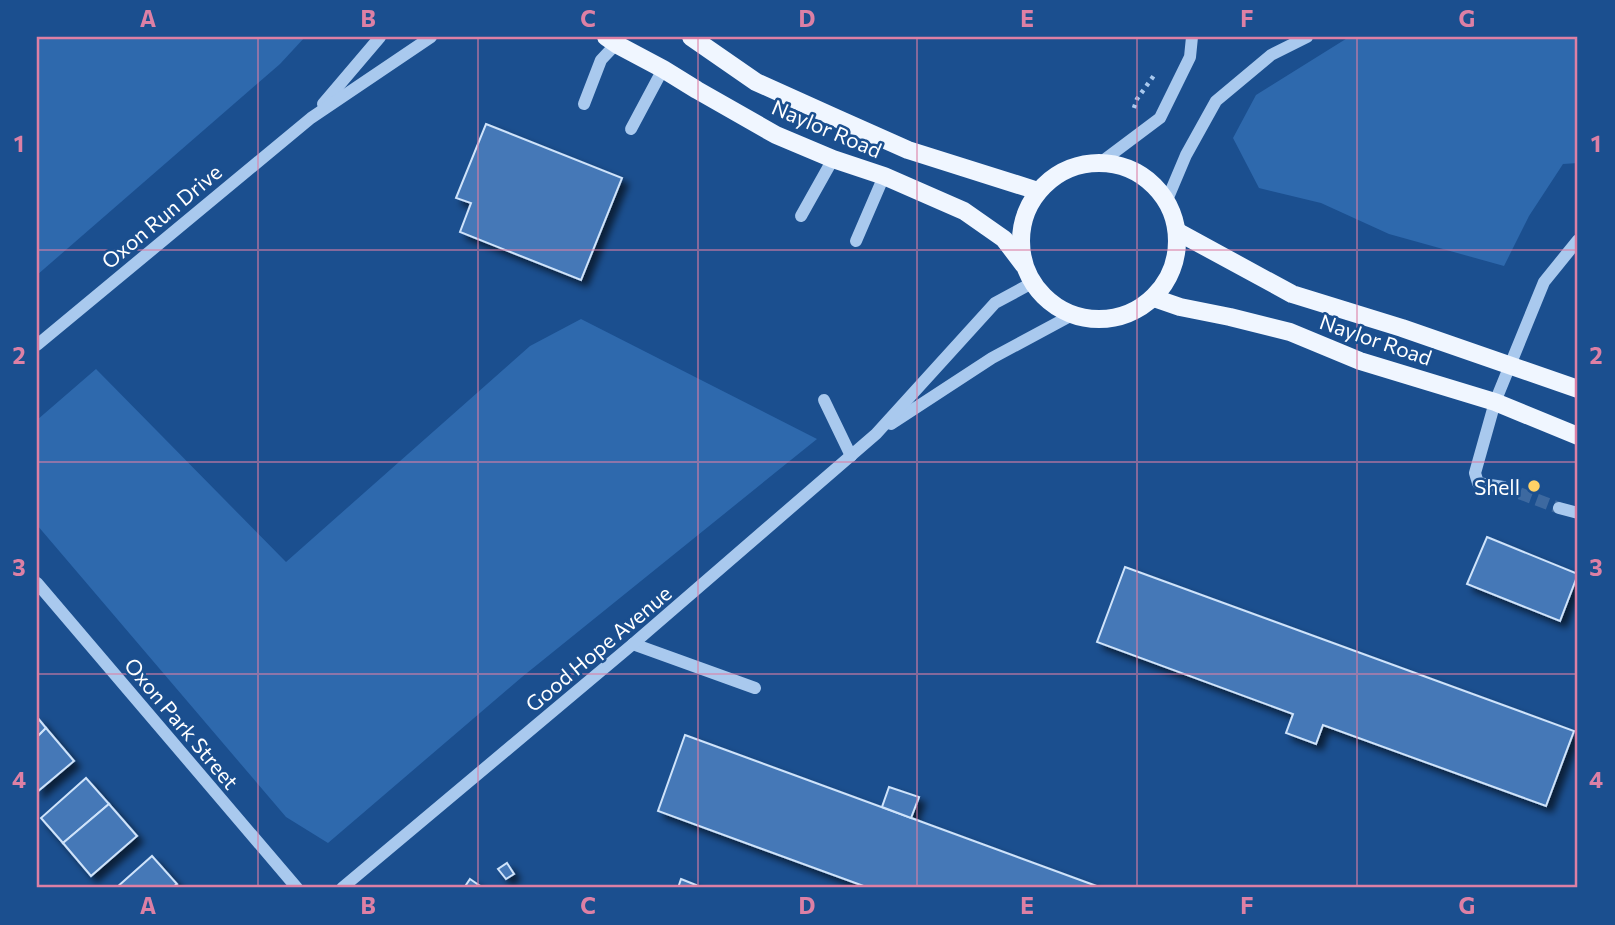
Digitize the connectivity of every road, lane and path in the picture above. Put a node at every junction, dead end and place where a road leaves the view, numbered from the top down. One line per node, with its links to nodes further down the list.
1 (380, 37): 9 (street, Oxon Run Drive)
2 (431, 37): 9 (street, Oxon Run Drive)
3 (691, 37): 14 (main road, Naylor Road)
4 (1192, 37): 12 (street)
5 (1306, 37): 15 (street)
6 (611, 40): 7 (main road, Naylor Road); 8 (street)
7 (663, 69): 10 (street); 11 (main road, Naylor Road)
8 (584, 104)
9 (311, 118): 24 (street, Oxon Run Drive)
10 (631, 129)
11 (834, 159): 13 (main road, Naylor Road); 16 (street)
12 (1100, 163): 14 (main road); 15 (main road)
13 (884, 176): 19 (street); 20 (main road, Naylor Road)
14 (1038, 191): 20 (main road)
15 (1167, 200): 17 (main road)
16 (801, 216)
17 (1178, 232): 22 (main road); 25 (main road, Naylor Road)
18 (1578, 240): 25 (street)
19 (856, 241)
20 (1024, 265): 21 (main road)
21 (1032, 283): 23 (main road); 29 (street, Good Hope Avenue)
22 (1154, 298): 23 (main road); 28 (main road, Naylor Road)
23 (1072, 315): 29 (street, Good Hope Avenue)
24 (37, 345)
25 (1511, 365): 26 (main road, Naylor Road); 28 (street)
26 (1578, 389)
27 (824, 400): 31 (street)
28 (1495, 402): 30 (main road, Naylor Road); 32 (street)
29 (876, 434): 31 (street, Good Hope Avenue)
30 (1578, 436)
31 (851, 456): 36 (street, Good Hope Avenue)
32 (1503, 487)
33 (1559, 508): 34 (street)
34 (1578, 513)
35 (37, 583): 38 (street, Oxon Park Street)
36 (633, 644): 37 (street); 39 (street, Good Hope Avenue)
37 (755, 688)
38 (297, 888)
39 (342, 888)

